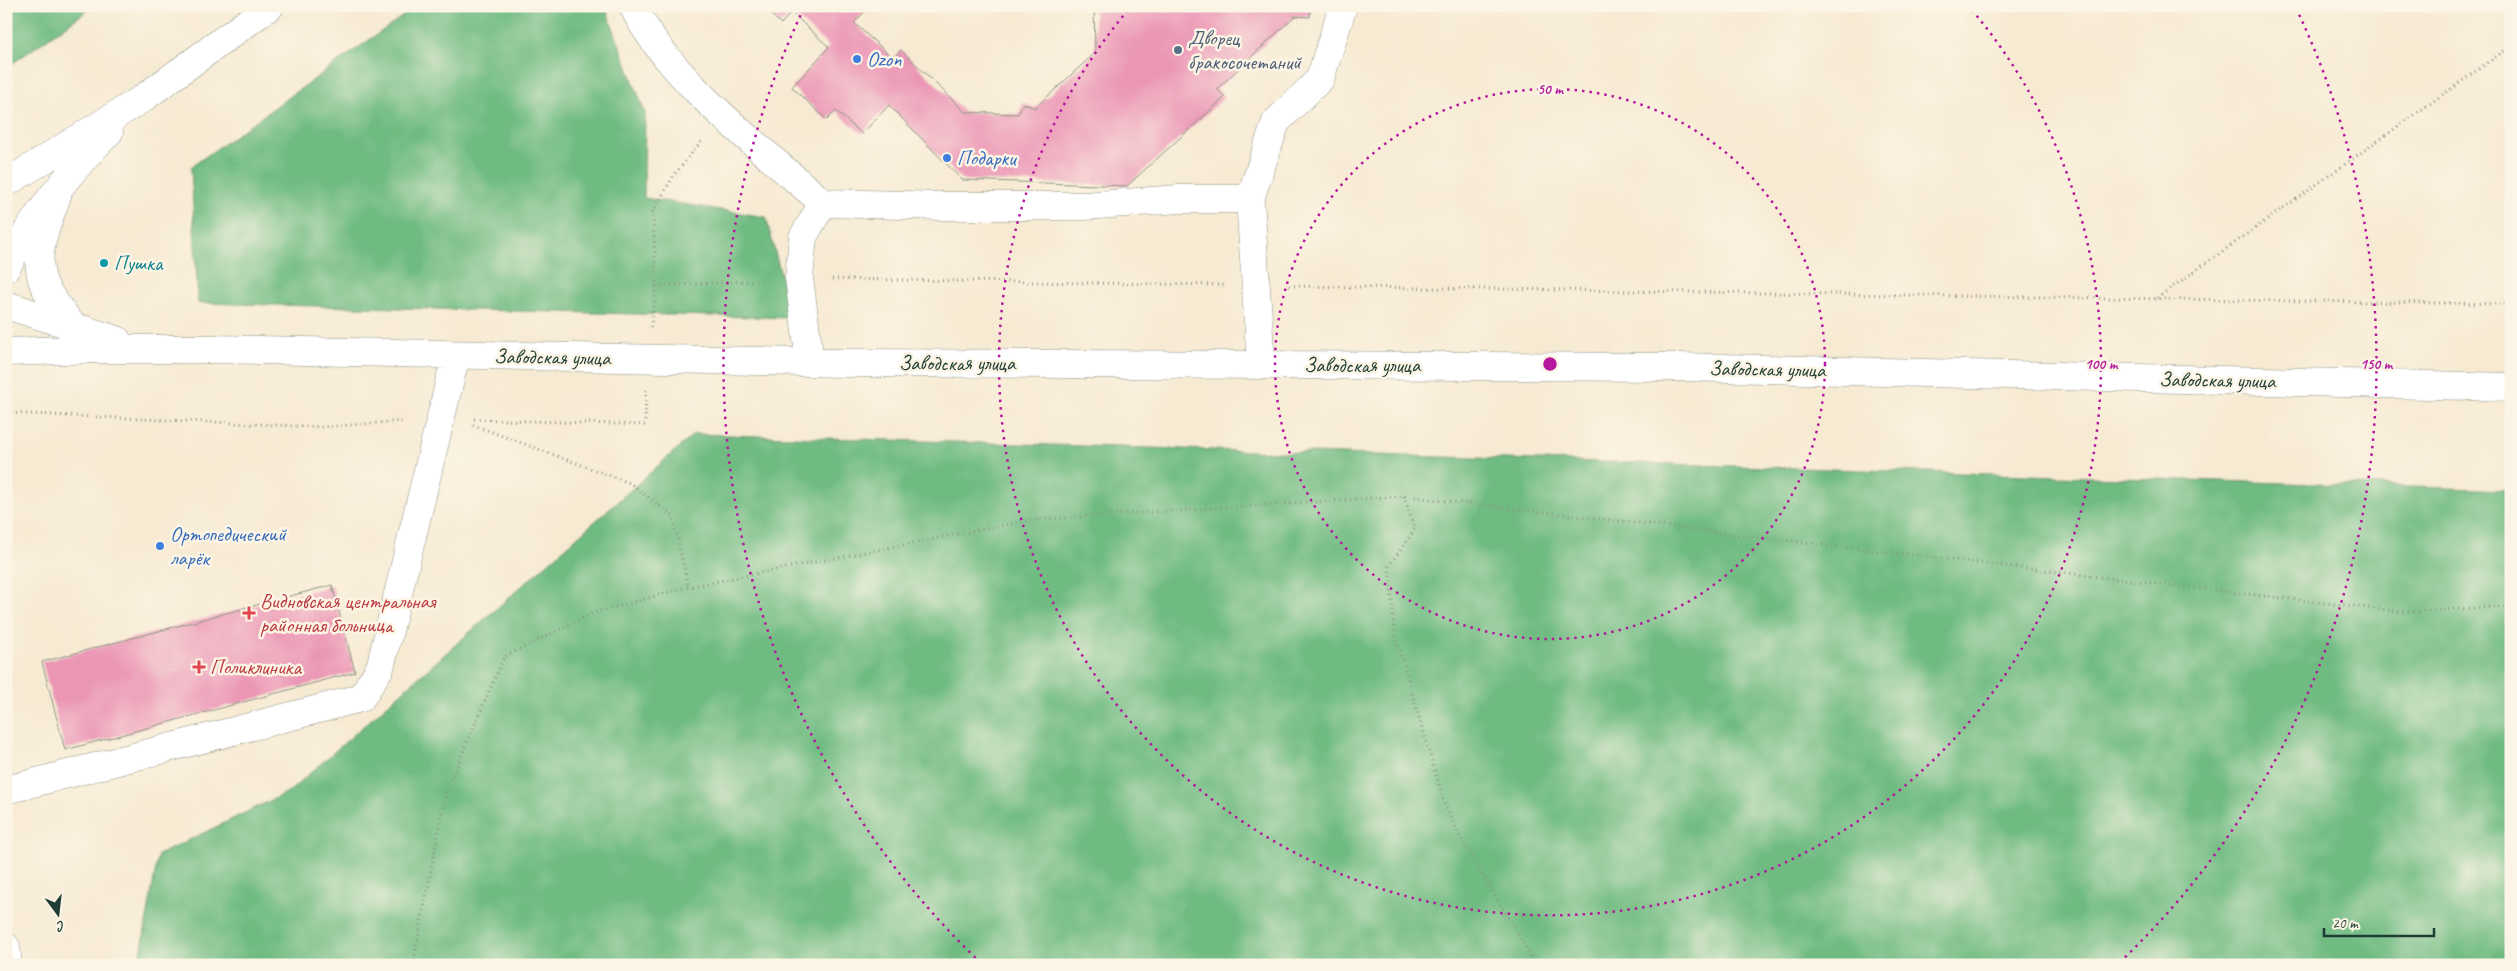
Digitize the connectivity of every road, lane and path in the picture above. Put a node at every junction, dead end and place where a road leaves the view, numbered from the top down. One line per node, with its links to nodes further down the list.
1 (270, 6): 5 (street)
2 (633, 6): 6 (street)
3 (1343, 6): 9 (street)
4 (2511, 46): 15 (path)
5 (142, 99): 7 (street); 8 (street)
6 (724, 115): 10 (street); 14 (path)
7 (6, 183)
8 (61, 183): 11 (street); 18 (street)
9 (1250, 199): 10 (street); 13 (street)
10 (823, 203): 12 (street)
11 (6, 268)
12 (799, 278): 13 (path); 14 (path); 23 (street)
13 (1256, 285): 15 (path); 24 (street)
14 (656, 286): 22 (path)
15 (2156, 298): 16 (path)
16 (2511, 304)
17 (6, 305): 18 (street)
18 (73, 327): 19 (street)
19 (213, 349): 20 (street); 21 (street, Заводская улица)
20 (6, 352)
21 (456, 355): 22 (street, Заводская улица); 27 (street)
22 (647, 359): 23 (street, Заводская улица); 27 (path)
23 (810, 362): 24 (street, Заводская улица)
24 (1261, 364): 25 (street, Заводская улица)
25 (2511, 387)
26 (6, 413): 27 (path)
27 (447, 419): 29 (path); 31 (street)
28 (1404, 496): 29 (path); 30 (path); 35 (path)
29 (688, 587): 34 (path)
30 (2511, 606)
31 (6, 790)
32 (6, 947): 33 (street)
33 (8, 965)
34 (413, 965)
35 (1536, 965)

